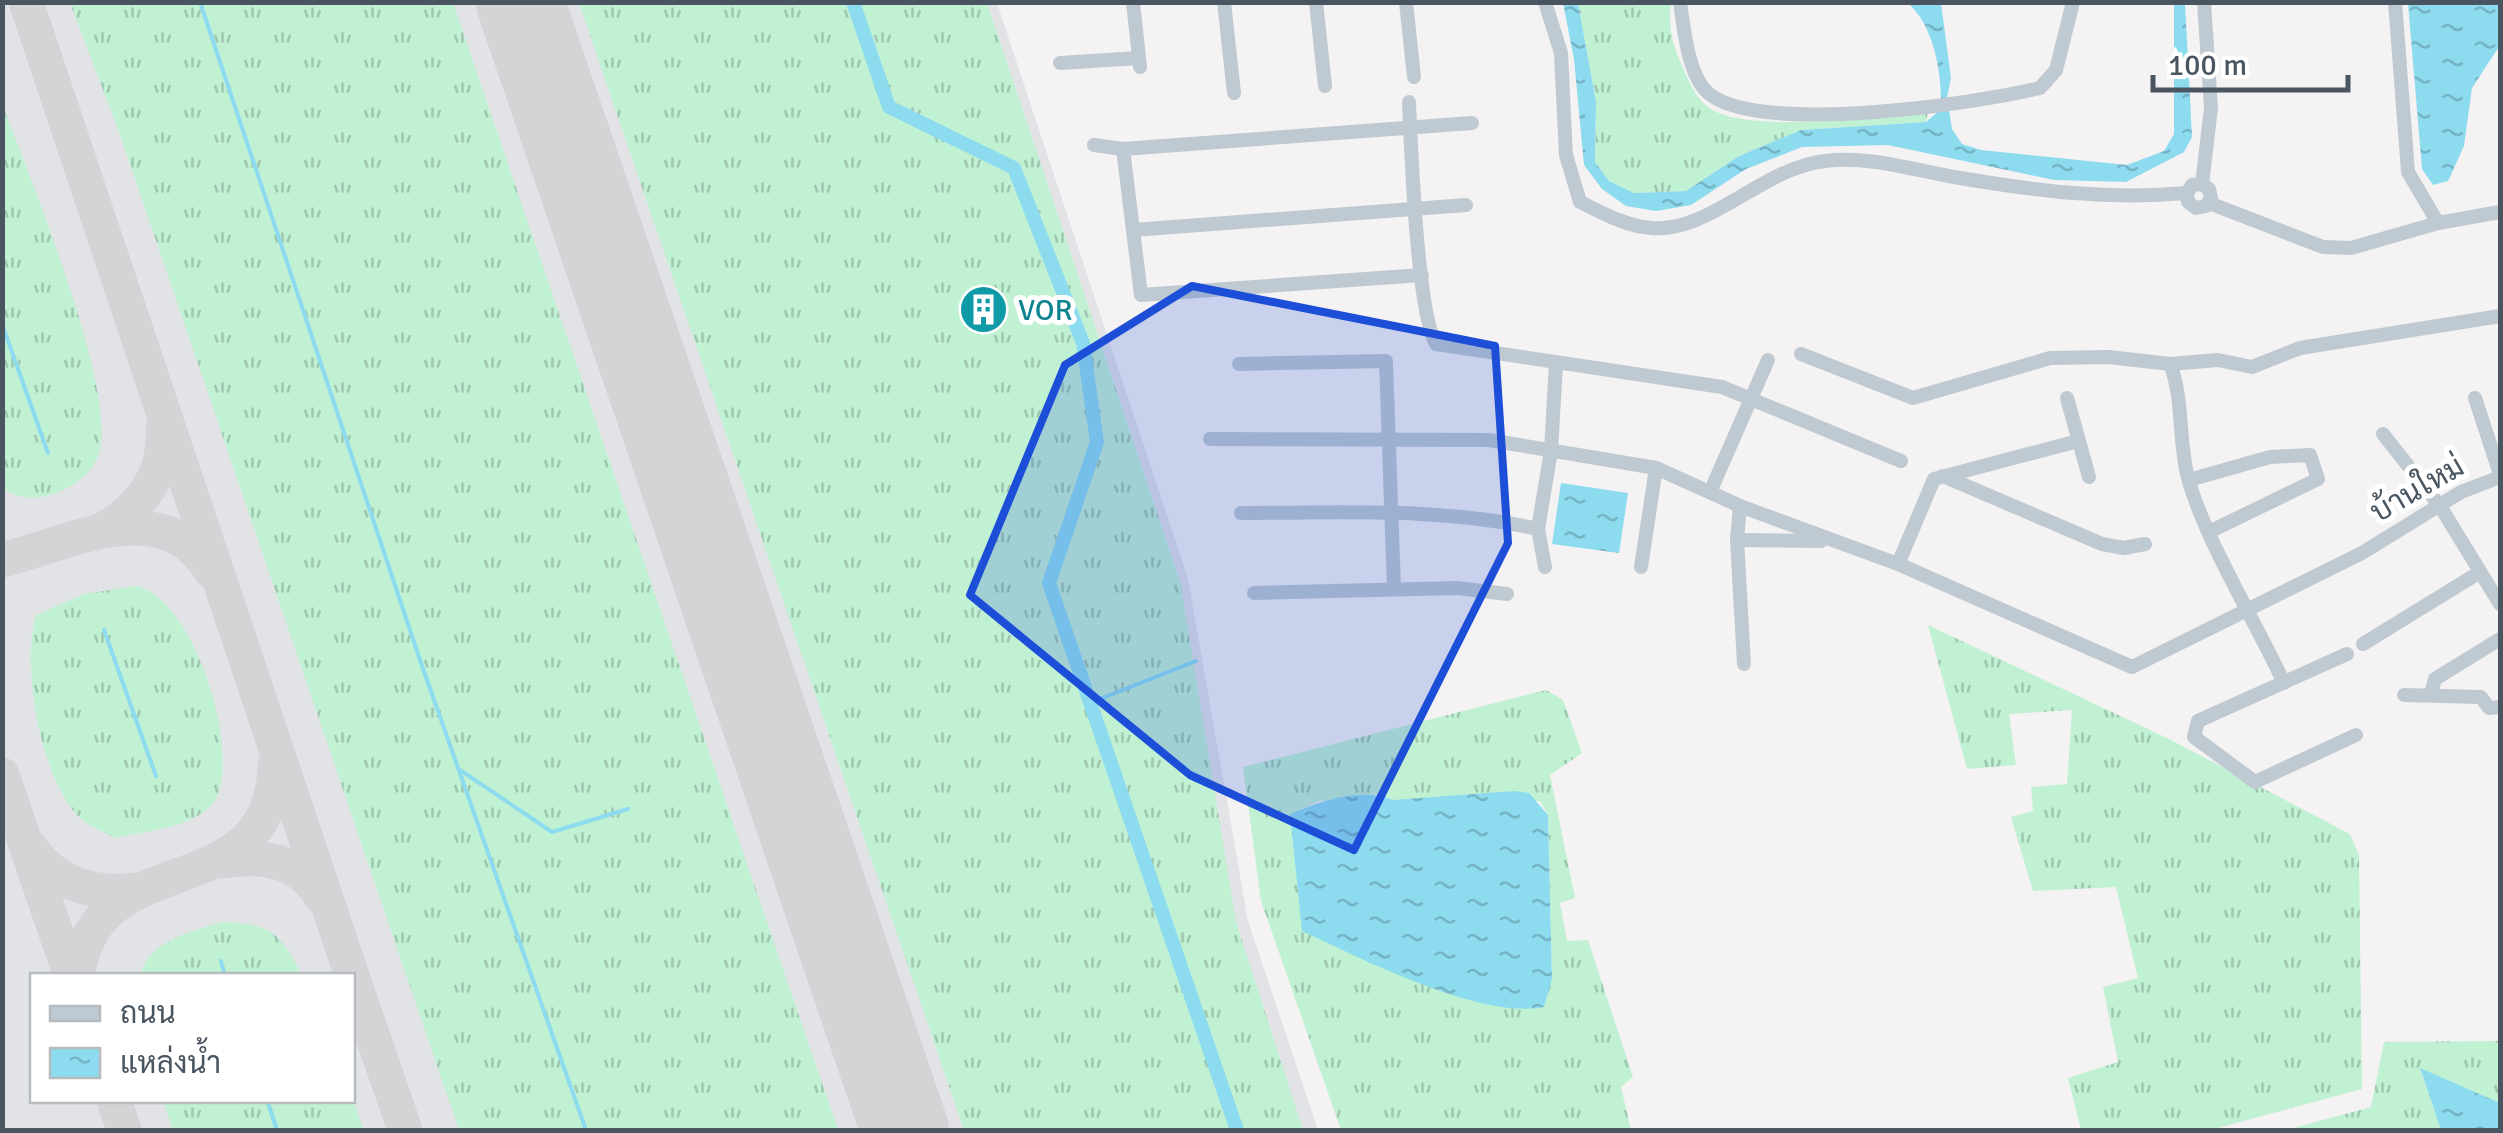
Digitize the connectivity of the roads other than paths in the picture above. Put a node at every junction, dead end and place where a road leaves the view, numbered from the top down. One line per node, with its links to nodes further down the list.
1 (1132, 2): 10 (street)
2 (1224, 2): 13 (street)
3 (1316, 2): 12 (street)
4 (1406, 2): 11 (street)
5 (1545, 2): 20 (street)
6 (1680, 2): 7 (street)
7 (2073, 2)
8 (2204, 2): 19 (street)
9 (2396, 2): 25 (street)
10 (1060, 63)
11 (1414, 77)
12 (1326, 86)
13 (1234, 94)
14 (1409, 102): 16 (street)
15 (1472, 123): 16 (street)
16 (1410, 128): 18 (street); 23 (street)
17 (1094, 144): 18 (street)
18 (1123, 150): 26 (street)
19 (2202, 184): 20 (street); 21 (street)
20 (2187, 193): 21 (street)
21 (2209, 203): 25 (street)
22 (1466, 205): 23 (street)
23 (1418, 208): 26 (street); 27 (street)
24 (2500, 212): 25 (street)
25 (2438, 223)
26 (1133, 230): 27 (street)
27 (1422, 275): 31 (street)
28 (2500, 316): 33 (street)
29 (1800, 354): 33 (street)
30 (1768, 360): 36 (street)
31 (1556, 362): 36 (street); 41 (street)
32 (1239, 364): 38 (street)
33 (2170, 364): 47 (street)
34 (2068, 398): 40 (street)
35 (2475, 398): 45 (street)
36 (1752, 399): 42 (street); 48 (street)
37 (2383, 434): 50 (street)
38 (1390, 436): 39 (street); 41 (street); 51 (street)
39 (1210, 439)
40 (2078, 442): 44 (street); 46 (street)
41 (1551, 451): 43 (street); 53 (street)
42 (1902, 462)
43 (1656, 468): 48 (street); 60 (street)
44 (1943, 476): 57 (street); 58 (street)
45 (2500, 476): 50 (street, บ้านใหม่)
46 (2089, 477)
47 (2189, 480): 54 (street); 54 (street)
48 (1710, 492): 49 (street)
49 (1740, 506): 55 (street); 56 (street)
50 (2440, 506): 61 (street); 66 (street, บ้านใหม่)
51 (1392, 513): 52 (street); 53 (street); 62 (street)
52 (1240, 514)
53 (1538, 530): 59 (street)
54 (2211, 531): 66 (street)
55 (1737, 540): 56 (street); 70 (street)
56 (1834, 541): 58 (street)
57 (2145, 544)
58 (1898, 564): 66 (street, บ้านใหม่)
59 (1545, 567)
60 (1642, 567)
61 (2480, 572): 65 (street); 68 (street)
62 (1394, 588): 63 (street); 64 (street)
63 (1254, 593)
64 (1507, 594)
65 (2500, 604)
66 (2249, 607): 71 (street)
67 (2500, 639): 72 (street)
68 (2363, 644)
69 (2346, 654): 71 (street)
70 (1744, 664)
71 (2284, 682): 75 (street)
72 (2431, 694): 73 (street); 74 (street)
73 (2404, 695)
74 (2500, 707)
75 (2356, 735)

